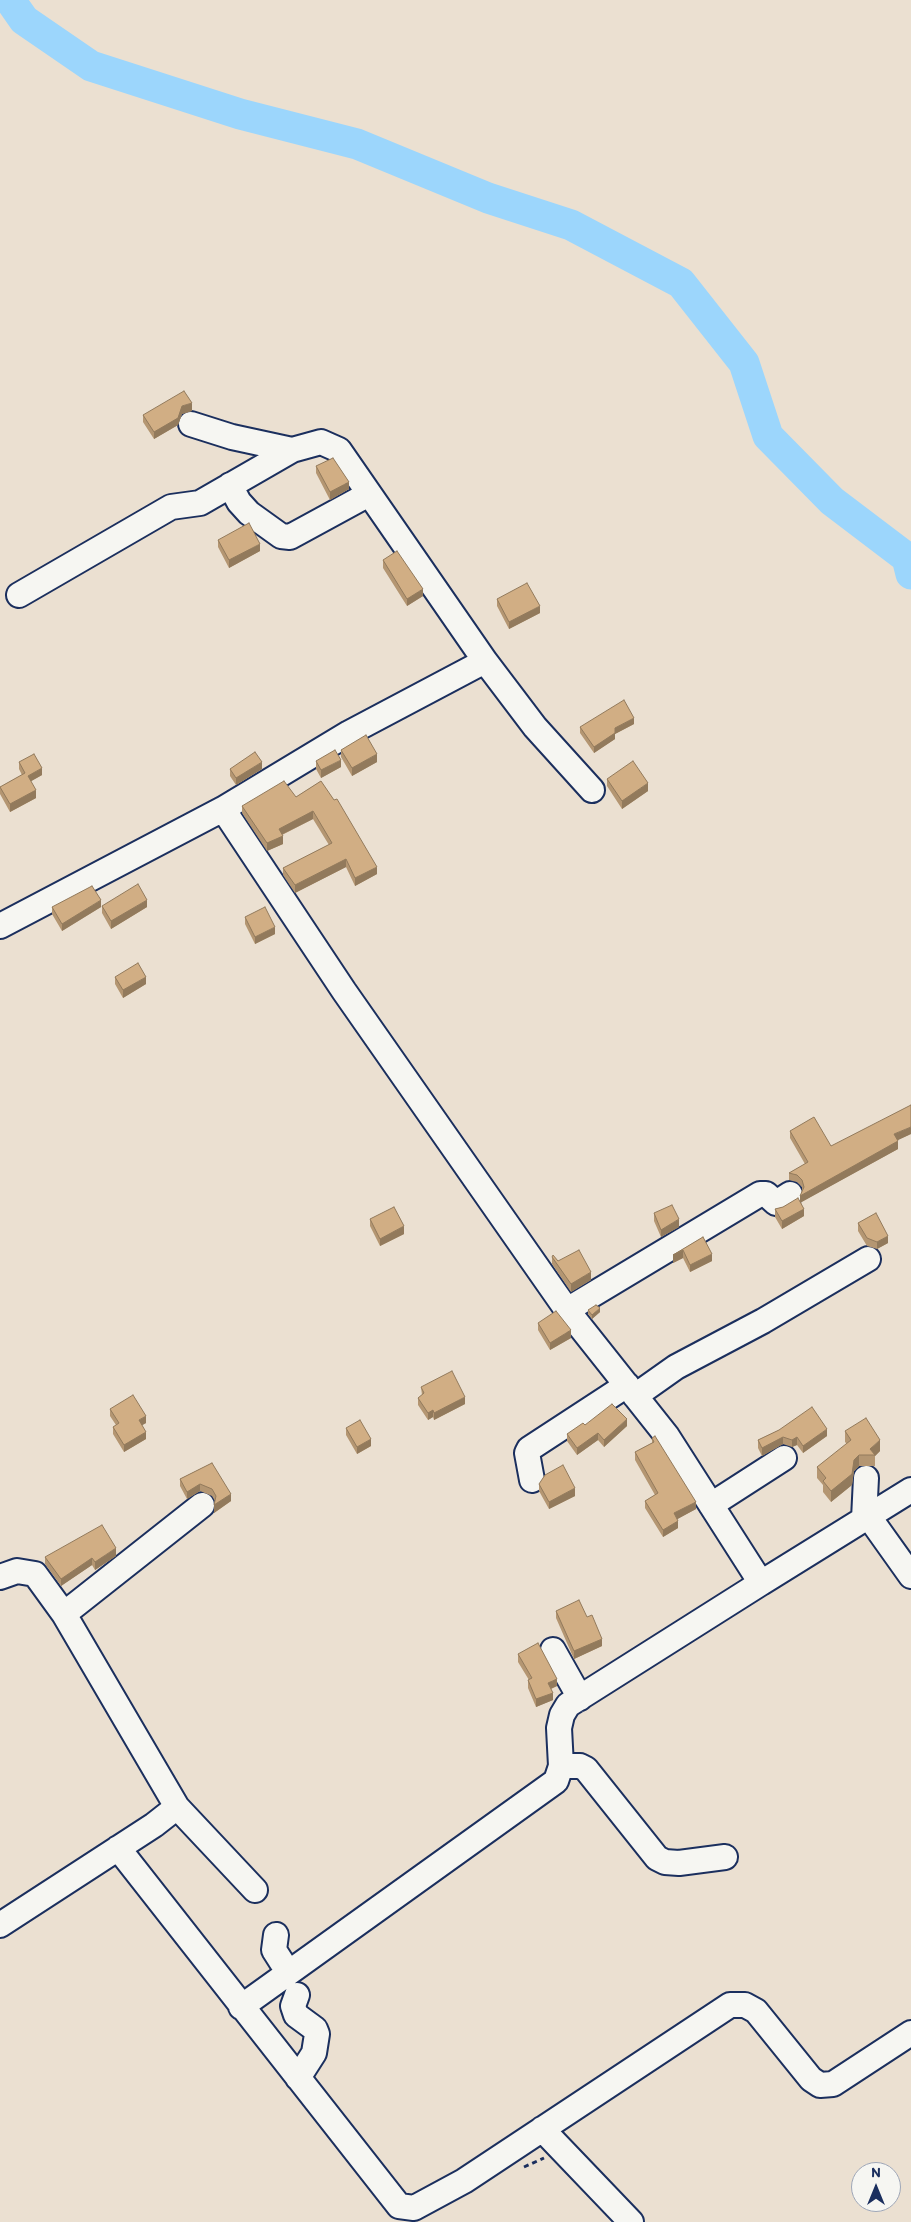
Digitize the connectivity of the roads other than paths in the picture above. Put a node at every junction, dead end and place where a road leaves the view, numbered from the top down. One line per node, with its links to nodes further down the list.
1 (191, 424): 2 (street)
2 (292, 450): 3 (street); 4 (street)
3 (230, 485): 4 (street); 5 (street)
4 (369, 494): 6 (street)
5 (19, 595)
6 (484, 661): 7 (street); 8 (street)
7 (592, 790)
8 (223, 809): 9 (street); 12 (street)
9 (0, 926)
10 (790, 1194): 12 (street)
11 (868, 1259): 13 (street)
12 (567, 1310): 13 (street)
13 (631, 1390): 16 (street); 19 (street)
14 (784, 1458): 19 (street)
15 (866, 1478): 20 (street)
16 (532, 1480)
17 (911, 1490): 20 (street)
18 (202, 1505): 24 (street)
19 (711, 1505): 23 (street)
20 (866, 1518): 21 (street); 23 (street)
21 (911, 1576)
22 (0, 1577): 24 (street)
23 (761, 1584): 26 (street)
24 (64, 1614): 28 (street)
25 (553, 1650): 26 (street)
26 (580, 1698): 27 (street)
27 (561, 1766): 30 (street); 34 (street)
28 (177, 1807): 29 (street); 31 (street)
29 (118, 1848): 32 (street); 36 (street)
30 (725, 1857)
31 (255, 1890)
32 (0, 1925)
33 (276, 1935): 34 (street)
34 (288, 1972): 36 (street)
35 (297, 1995): 38 (street)
36 (242, 2007): 38 (street)
37 (911, 2033): 39 (street)
38 (298, 2078): 39 (street)
39 (542, 2129): 40 (street)
40 (631, 2222)

